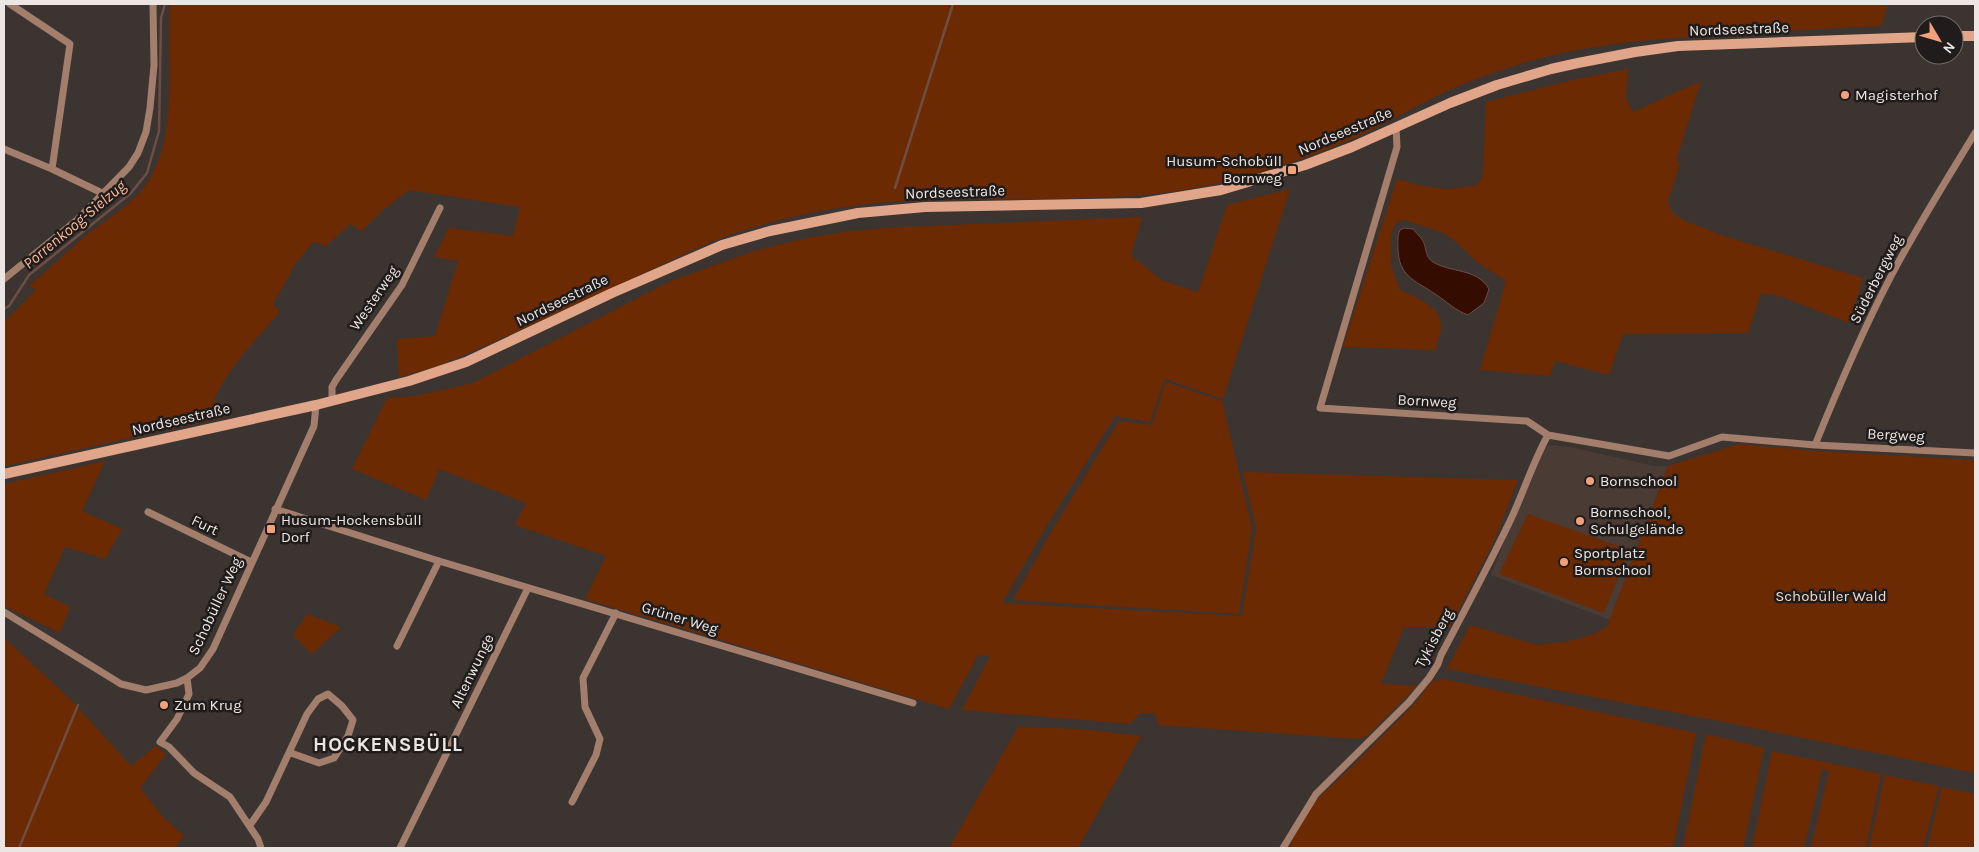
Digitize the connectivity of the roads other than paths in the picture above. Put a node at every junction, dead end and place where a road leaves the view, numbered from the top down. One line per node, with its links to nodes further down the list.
1 (10, 4): 7 (street)
2 (153, 4): 8 (street)
3 (1914, 37): 4 (main road, Nordseestraße)
4 (1396, 127): 11 (main road, Nordseestraße); 13 (street, Bornweg)
5 (1975, 134): 14 (street, Süderbergweg)
6 (4, 149): 7 (street)
7 (52, 168): 8 (street)
8 (102, 193): 10 (street)
9 (440, 208): 11 (street, Westerweg)
10 (4, 279)
11 (332, 401): 12 (main road, Nordseestraße)
12 (316, 405): 16 (main road, Nordseestraße); 17 (street, Schobüller Weg)
13 (1548, 435): 14 (street, Bornweg); 32 (street, Tykisberg)
14 (1816, 445): 15 (street, Bergweg)
15 (1975, 453)
16 (4, 474)
17 (275, 509): 19 (street, Grüner Weg); 20 (street, Schobüller Weg)
18 (148, 512): 20 (street, Furt)
19 (439, 561): 21 (street, Grüner Weg); 24 (street)
20 (251, 562): 25 (street, Schobüller Weg)
21 (528, 588): 23 (street, Grüner Weg); 31 (street, Altenwunge)
22 (4, 612): 25 (street, Schobüller Weg)
23 (616, 613): 26 (street, Grüner Weg); 28 (street)
24 (397, 646)
25 (187, 678): 29 (street)
26 (913, 703)
27 (291, 753): 27 (street); 29 (street)
28 (572, 802)
29 (250, 825): 30 (street)
30 (261, 848)
31 (400, 848)
32 (1283, 848)

